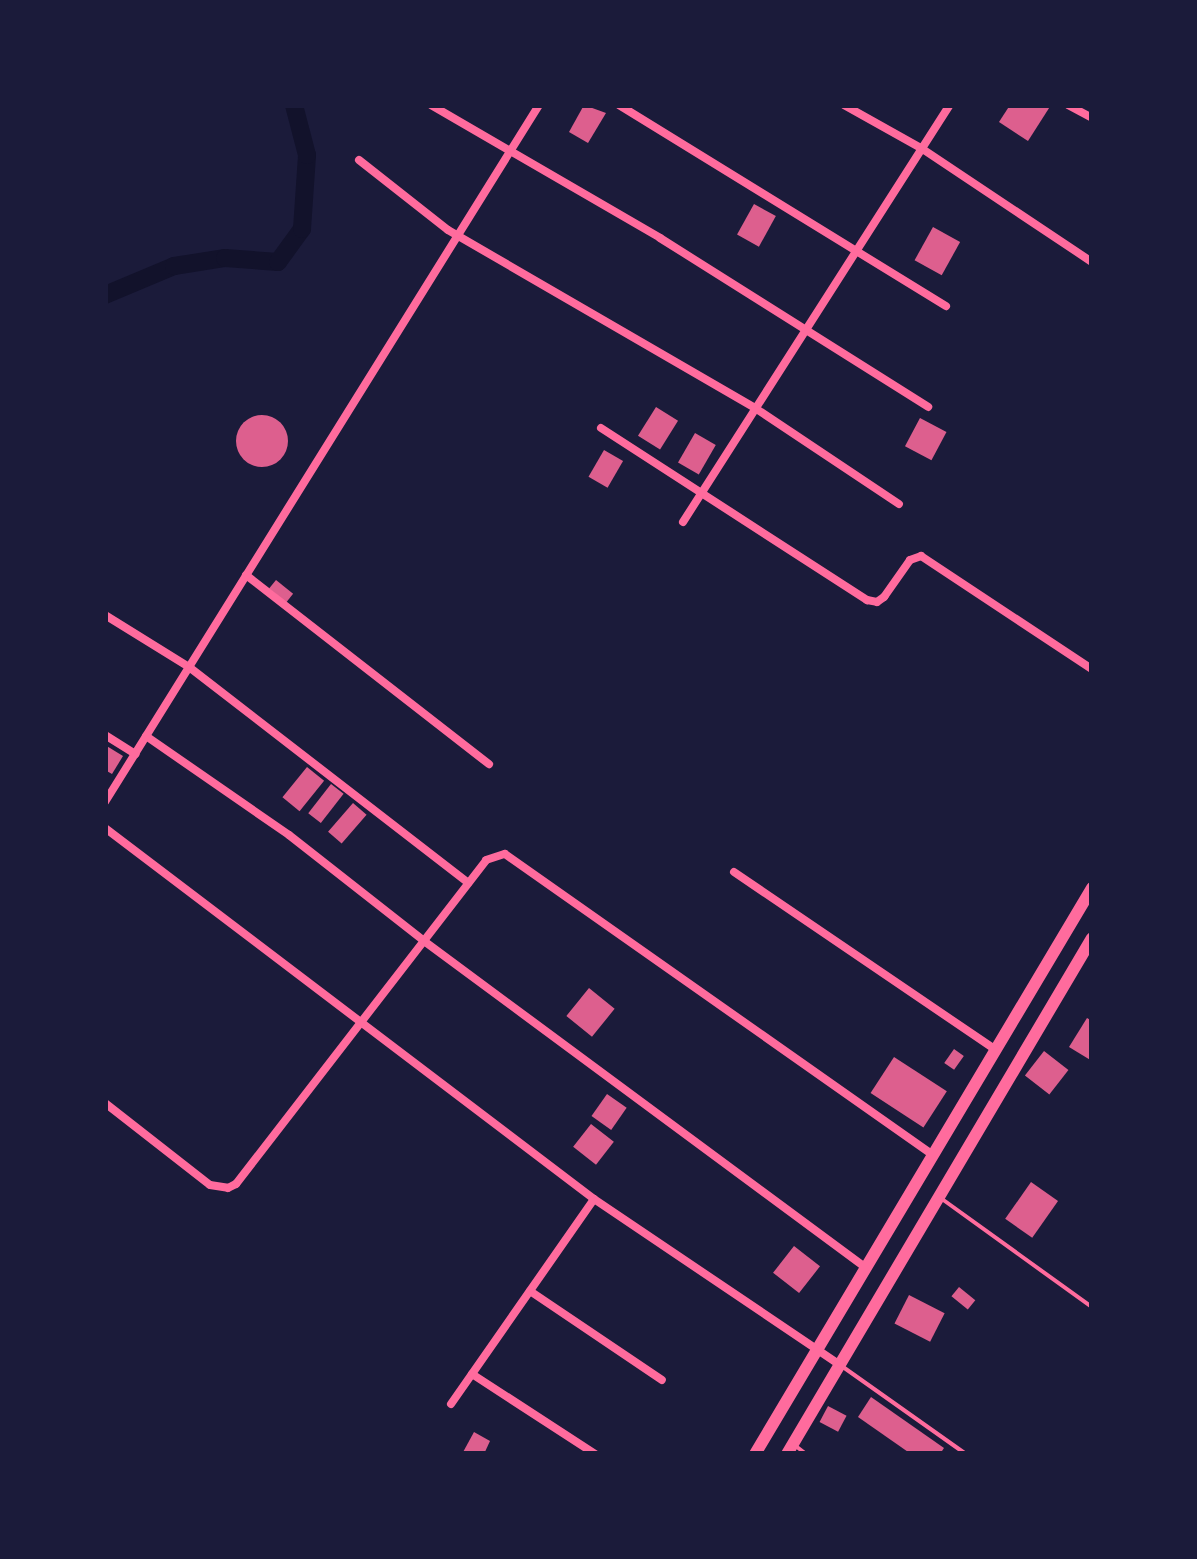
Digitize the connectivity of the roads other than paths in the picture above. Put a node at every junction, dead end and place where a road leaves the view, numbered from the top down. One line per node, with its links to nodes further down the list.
1 (431, 105): 9 (street)
2 (539, 105): 9 (street)
3 (619, 105): 12 (street)
4 (844, 105): 8 (street)
5 (950, 105): 8 (street)
6 (1068, 105): 7 (street)
7 (1092, 118)
8 (921, 148): 12 (street); 13 (street)
9 (509, 150): 11 (street); 15 (street)
10 (359, 160): 11 (street)
11 (457, 235): 17 (street); 22 (street)
12 (856, 247): 14 (street); 15 (street)
13 (1092, 262)
14 (946, 306)
15 (806, 327): 16 (street); 17 (street)
16 (928, 406)
17 (755, 408): 19 (street); 20 (street)
18 (601, 428): 19 (street)
19 (702, 492): 21 (street); 25 (street)
20 (899, 504)
21 (683, 522)
22 (246, 575): 24 (street); 29 (street)
23 (105, 614): 24 (street)
24 (189, 667): 27 (street); 33 (street)
25 (1092, 669)
26 (105, 736): 28 (street)
27 (146, 736): 28 (street); 36 (street)
28 (135, 754): 30 (street)
29 (489, 764)
30 (105, 802)
31 (105, 828): 37 (street)
32 (734, 872): 38 (street)
33 (468, 883): 36 (street); 40 (street)
34 (1092, 888): 38 (main road)
35 (1092, 938): 41 (main road)
36 (424, 941): 37 (street); 43 (street)
37 (360, 1022): 39 (street); 42 (street)
38 (996, 1050): 40 (main road)
39 (105, 1103)
40 (934, 1155): 43 (main road)
41 (939, 1196): 45 (lane); 47 (main road)
42 (594, 1199): 44 (street); 46 (street)
43 (866, 1268): 46 (main road)
44 (530, 1291): 48 (street); 49 (street)
45 (1092, 1307)
46 (816, 1350): 47 (street); 53 (main road)
47 (840, 1365): 51 (main road); 55 (lane)
48 (472, 1374): 50 (street); 52 (street)
49 (662, 1380)
50 (451, 1404)
51 (790, 1449): 54 (lane)
52 (595, 1454)
53 (756, 1454)
54 (806, 1454)
55 (966, 1454)

